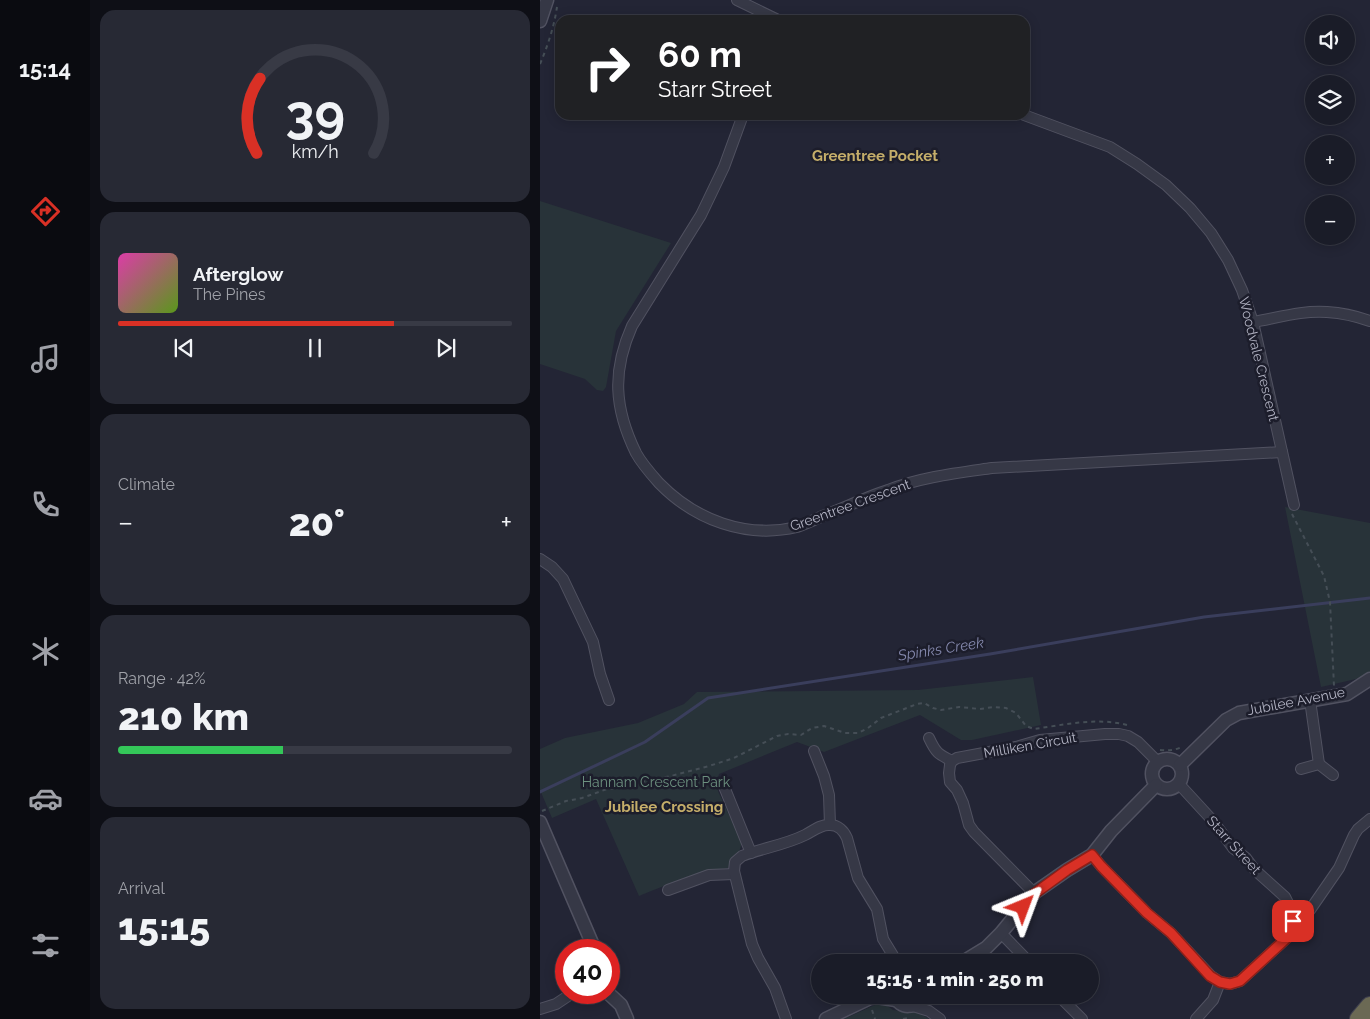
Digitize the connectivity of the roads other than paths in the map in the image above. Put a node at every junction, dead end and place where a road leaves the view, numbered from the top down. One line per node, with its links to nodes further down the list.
1 (737, 0): 3 (street)
2 (552, 1): 4 (street)
3 (768, 15)
4 (540, 21)
5 (1030, 117): 8 (street, Woodvale Crescent)
6 (741, 120): 9 (street, Greentree Crescent)
7 (1370, 321): 8 (street)
8 (1253, 322): 9 (street, Woodvale Crescent)
9 (1282, 452): 10 (street, Woodvale Crescent)
10 (1294, 503)
11 (540, 559): 13 (street)
12 (1370, 678): 14 (street, Jubilee Avenue)
13 (609, 700)
14 (1310, 700): 19 (street); 20 (street, Jubilee Avenue)
15 (929, 738): 18 (street)
16 (814, 751): 28 (street)
17 (1159, 756): 18 (street, Milliken Circuit); 20 (street); 25 (street)
18 (952, 761): 33 (street)
19 (1320, 764): 21 (street); 22 (street)
20 (1180, 765): 24 (street)
21 (1301, 769)
22 (1333, 775)
23 (723, 784): 29 (street)
24 (1178, 784): 25 (street); 34 (street, Starr Street)
25 (1156, 785): 30 (street)
26 (1370, 819): 34 (street)
27 (540, 822): 36 (street)
28 (830, 825): 29 (street); 37 (street)
29 (751, 853): 31 (street)
30 (1092, 855): 33 (street); 40 (street)
31 (734, 874): 32 (street); 53 (street)
32 (668, 890)
33 (1034, 894): 35 (street)
34 (1292, 917): 40 (street)
35 (1001, 933): 38 (street); 39 (street)
36 (590, 939)
37 (893, 954)
38 (976, 954)
39 (1021, 954)
40 (1220, 982): 57 (street)
41 (556, 1004): 50 (street)
42 (620, 1004): 52 (street)
43 (856, 1004): 54 (street)
44 (900, 1004): 48 (street)
45 (915, 1004): 48 (street)
46 (926, 1004): 51 (street)
47 (1067, 1004): 56 (street)
48 (913, 1006): 51 (street)
49 (1370, 1006): 58 (highway)
50 (540, 1009)
51 (929, 1011): 55 (street)
52 (627, 1019)
53 (786, 1019)
54 (826, 1019)
55 (940, 1019)
56 (1082, 1019)
57 (1196, 1019)
58 (1359, 1019)

